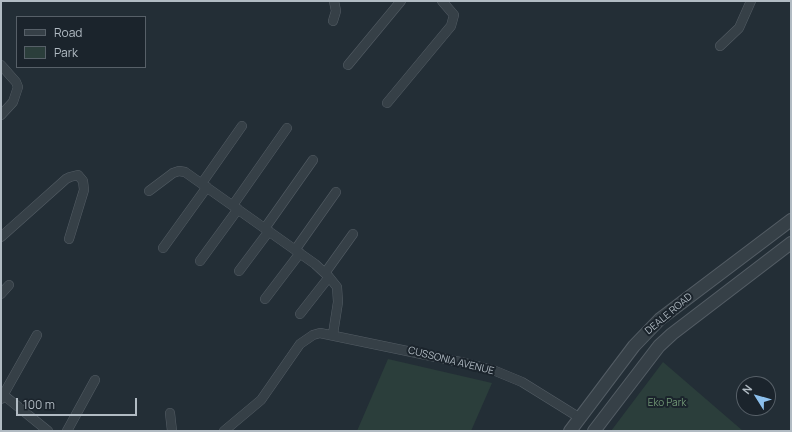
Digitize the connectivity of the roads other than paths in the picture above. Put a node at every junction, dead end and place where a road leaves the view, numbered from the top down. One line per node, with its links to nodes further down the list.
1 (334, 1): 5 (street)
2 (401, 1): 8 (street)
3 (442, 1): 9 (street)
4 (751, 1): 6 (street)
5 (333, 21)
6 (720, 46)
7 (1, 65): 10 (street)
8 (348, 66)
9 (387, 103)
10 (1, 115)
11 (242, 126): 14 (street)
12 (287, 128): 17 (street)
13 (313, 160): 19 (street)
14 (205, 185): 15 (street); 17 (street); 24 (street)
15 (149, 191)
16 (336, 192): 25 (street)
17 (236, 207): 19 (street); 26 (street)
18 (791, 220): 27 (street, DEALE ROAD)
19 (267, 230): 25 (street); 28 (street)
20 (353, 234): 29 (street)
21 (1, 237): 22 (street)
22 (69, 239)
23 (791, 243): 30 (street, DEALE ROAD)
24 (163, 248)
25 (297, 251): 29 (street); 33 (street)
26 (200, 262)
27 (729, 267): 30 (street); 41 (street, DEALE ROAD)
28 (239, 271)
29 (327, 275): 34 (street); 35 (street)
30 (742, 281): 39 (street, DEALE ROAD)
31 (9, 285): 32 (street)
32 (1, 294)
33 (265, 299)
34 (300, 314)
35 (333, 334): 41 (street, CUSSONIA AVENUE); 45 (street, CUSSONIA AVENUE)
36 (37, 335): 38 (street)
37 (94, 380): 43 (street)
38 (2, 396): 42 (street)
39 (610, 408): 41 (street); 48 (street, DEALE ROAD)
40 (170, 413): 44 (street)
41 (580, 418): 46 (street, DEALE ROAD); 47 (street)
42 (48, 431)
43 (67, 431)
44 (172, 431)
45 (224, 431)
46 (570, 431)
47 (589, 431)
48 (594, 431)

